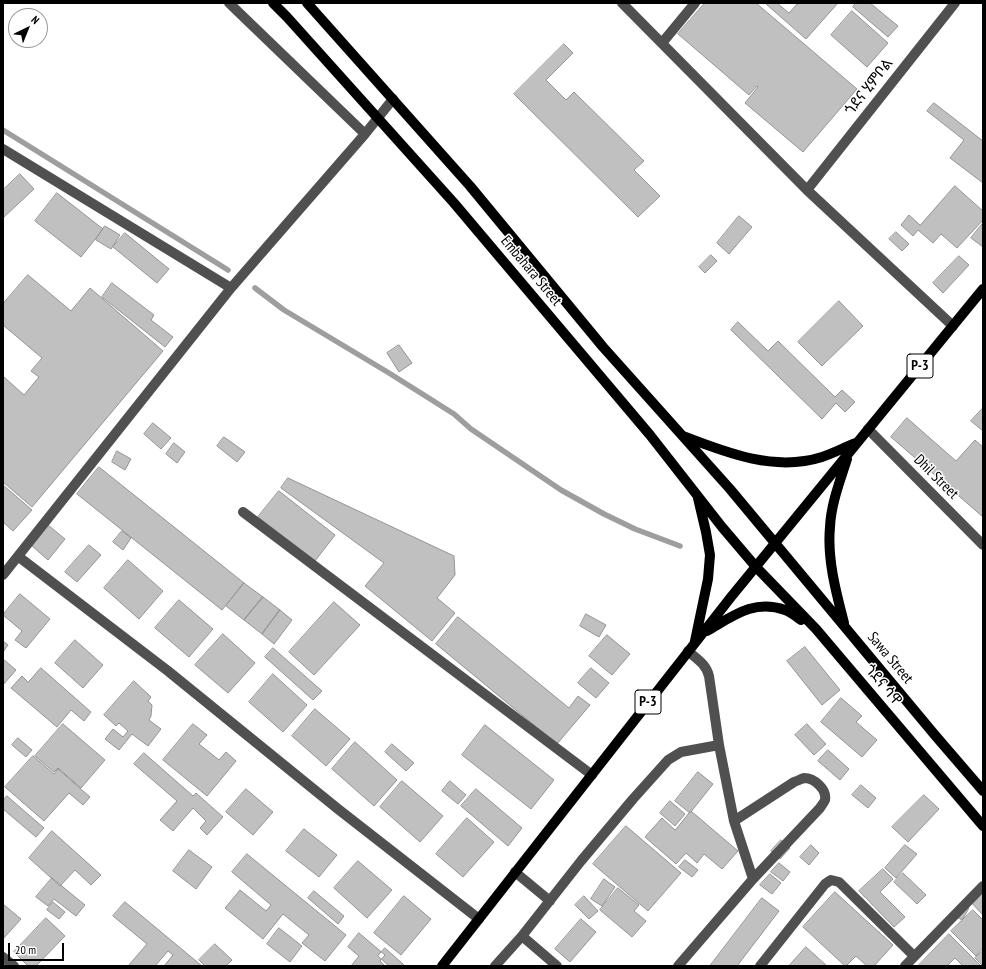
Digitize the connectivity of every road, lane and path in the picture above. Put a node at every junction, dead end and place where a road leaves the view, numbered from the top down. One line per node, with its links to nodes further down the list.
1 (229, 3): 10 (street)
2 (273, 3): 9 (main road, Embahara Street)
3 (307, 3): 8 (main road, Embahara Street)
4 (622, 3): 7 (street)
5 (695, 3): 7 (street)
6 (955, 3): 12 (street, ጎደና ሂምቦል)
7 (662, 43): 12 (street)
8 (393, 99): 9 (street); 17 (main road, Embahara Street)
9 (377, 118): 10 (street); 20 (main road, Embahara Street)
10 (365, 134): 13 (street)
11 (3, 149): 13 (street)
12 (807, 190): 15 (street)
13 (231, 288): 24 (street)
14 (983, 289): 15 (main road, P-3)
15 (953, 326): 16 (main road, P-3)
16 (868, 430): 18 (main road, P-3); 23 (street, Dhil Street)
17 (681, 435): 18 (main road); 22 (main road, Embahara Street)
18 (858, 442): 19 (main road, P-3)
19 (848, 454): 22 (main road, P-3); 27 (main road)
20 (697, 494): 25 (main road, Embahara Street); 30 (main road)
21 (243, 512): 32 (street)
22 (776, 543): 25 (main road, P-3); 27 (main road, Sawa Street)
23 (983, 545)
24 (18, 556): 26 (street); 40 (street)
25 (756, 567): 28 (main road, ጎደና ሳዋ); 29 (main road, P-3)
26 (3, 575)
27 (845, 627): 33 (main road, Sawa Street)
28 (816, 630): 29 (main road); 35 (main road, ጎደና ሳዋ)
29 (701, 634): 30 (main road, P-3)
30 (691, 648): 31 (street); 32 (main road, P-3)
31 (719, 744): 34 (street); 39 (street)
32 (592, 775): 36 (main road, P-3)
33 (983, 791)
34 (734, 821): 37 (street); 37 (street)
35 (983, 826)
36 (515, 872): 39 (street); 40 (main road, P-3)
37 (753, 879): 48 (street)
38 (983, 886): 42 (street)
39 (550, 901): 41 (street)
40 (479, 919): 45 (main road, P-3)
41 (522, 936): 46 (street); 47 (street)
42 (914, 956): 49 (street); 50 (street)
43 (3, 957): 44 (street)
44 (14, 966)
45 (442, 966)
46 (495, 966)
47 (557, 966)
48 (678, 966)
49 (760, 966)
50 (905, 966)

